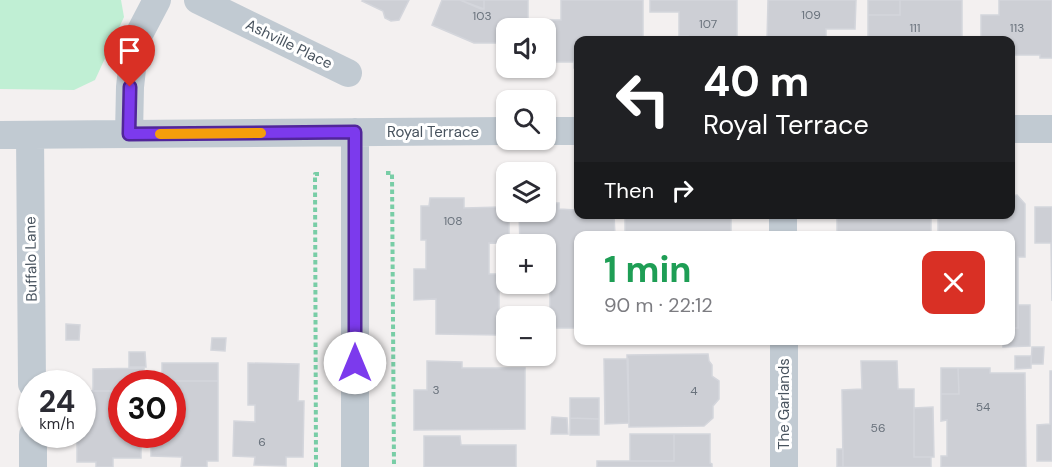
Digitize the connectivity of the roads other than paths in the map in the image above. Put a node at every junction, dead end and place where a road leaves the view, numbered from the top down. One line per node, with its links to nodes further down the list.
1 (157, 0): 10 (street)
2 (198, 0): 3 (street, Ashville Place)
3 (348, 73)
4 (1015, 129): 5 (street)
5 (1052, 129)
6 (496, 131): 9 (street, Royal Terrace)
7 (556, 131): 8 (street)
8 (574, 131)
9 (355, 132): 10 (street, Royal Terrace); 17 (street)
10 (129, 134): 12 (street, Royal Terrace)
11 (0, 135): 12 (street, Royal Terrace)
12 (30, 135): 14 (street, Buffalo Lane)
13 (783, 345): 18 (street, The Garlands)
14 (32, 370)
15 (33, 448): 16 (street)
16 (33, 467)
17 (355, 467)
18 (784, 467)

